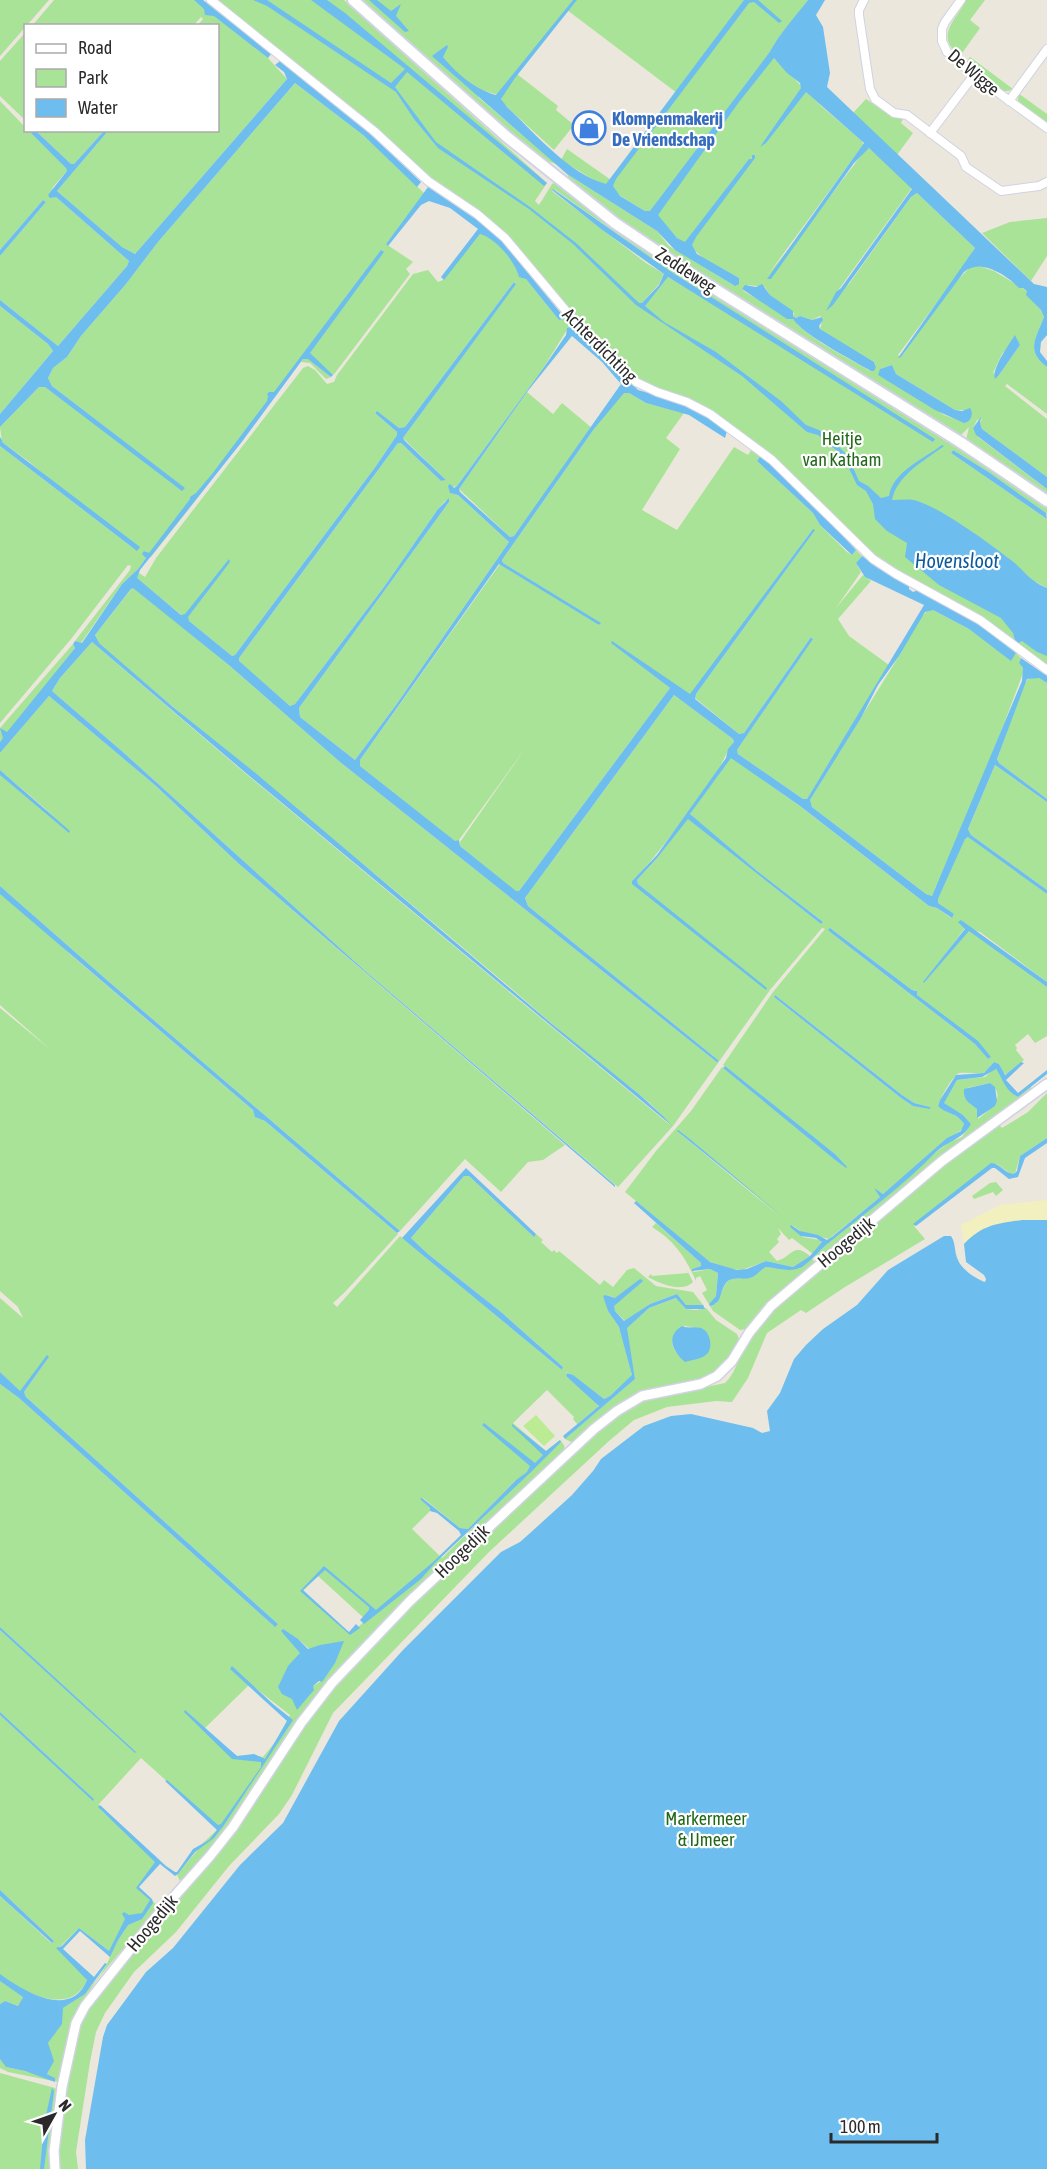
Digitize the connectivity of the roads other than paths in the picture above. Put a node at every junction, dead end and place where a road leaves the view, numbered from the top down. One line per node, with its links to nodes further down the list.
1 (211, 0): 12 (street, Achterdichting)
2 (353, 0): 11 (main road, Zeddeweg)
3 (864, 0): 9 (street)
4 (961, 0): 6 (street, De Wigge)
5 (1047, 49): 7 (street)
6 (974, 75): 7 (street, De Wigge); 9 (street)
7 (1009, 101): 8 (street, De Wigge)
8 (1047, 128)
9 (930, 133): 10 (street)
10 (1047, 182)
11 (1047, 501)
12 (1047, 670)
13 (1047, 1084): 14 (street, Hoogedijk)
14 (55, 2169)

